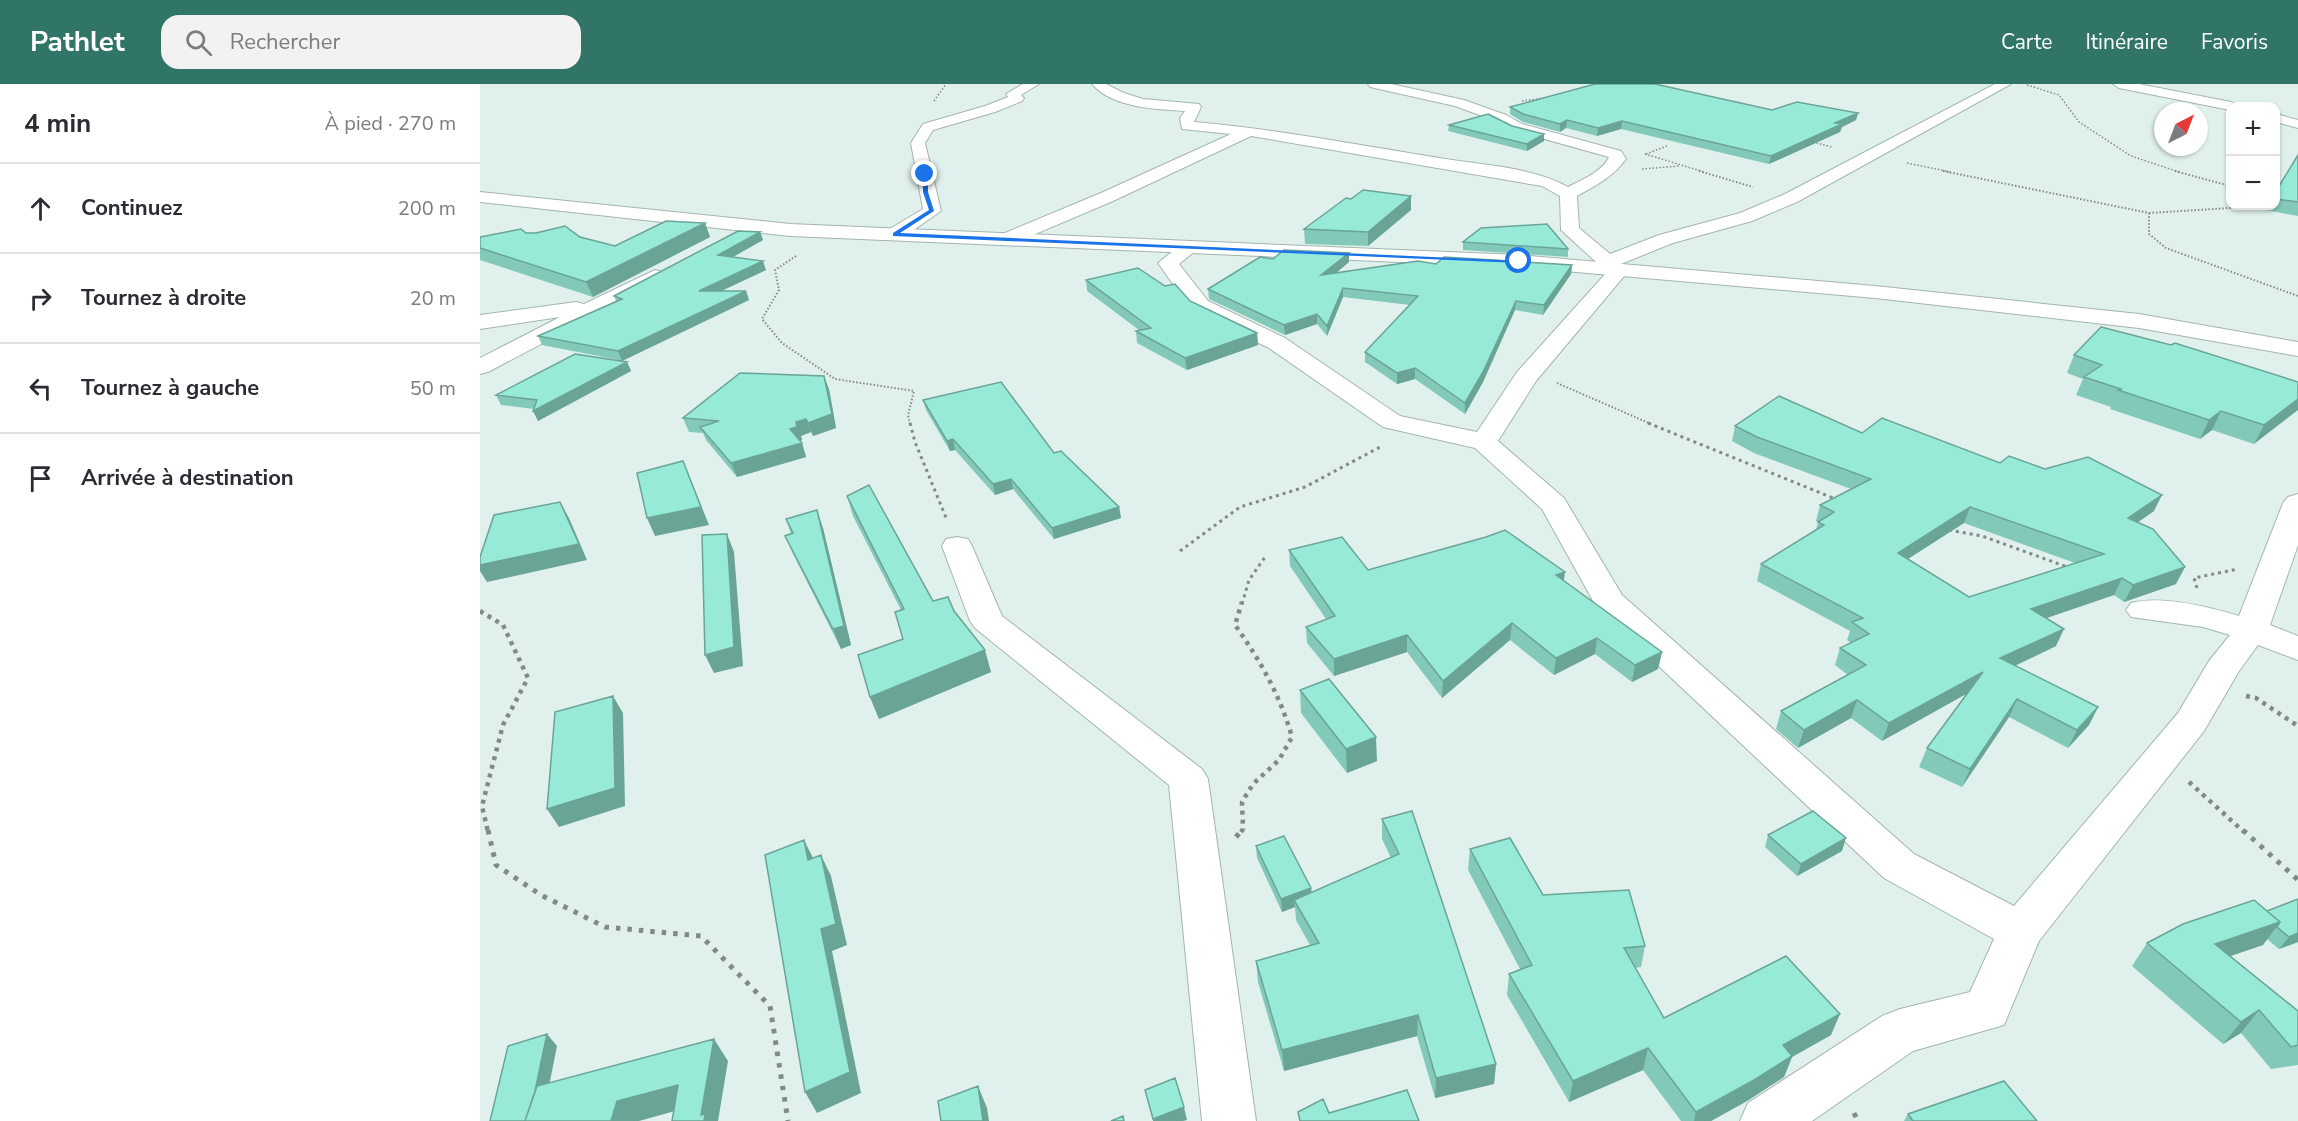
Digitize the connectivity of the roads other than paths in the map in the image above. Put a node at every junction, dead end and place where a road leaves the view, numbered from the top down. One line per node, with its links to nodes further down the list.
1 (1033, 84): 13 (street)
2 (1098, 84): 9 (street)
3 (1374, 84): 10 (street)
4 (2005, 84): 17 (street)
5 (2119, 84): 6 (street)
6 (2226, 105)
7 (2280, 119): 8 (street)
8 (2298, 124)
9 (1248, 131): 10 (street); 14 (street)
10 (1568, 194): 17 (street)
11 (480, 197): 12 (street)
12 (749, 225): 13 (street); 15 (street)
13 (894, 234): 14 (street)
14 (1007, 239): 16 (street)
15 (719, 241)
16 (1190, 247): 17 (street); 23 (street)
17 (1613, 266): 21 (street); 23 (street)
18 (669, 268): 19 (street)
19 (597, 305): 20 (street); 22 (street)
20 (480, 322)
21 (2298, 349)
22 (480, 367)
23 (1484, 442): 29 (street)
24 (2298, 503): 27 (street)
25 (957, 546): 30 (street)
26 (2143, 610): 27 (street)
27 (2251, 630): 28 (street); 29 (street)
28 (2298, 649)
29 (2020, 931): 31 (street)
30 (1229, 1121)
31 (1767, 1121)

